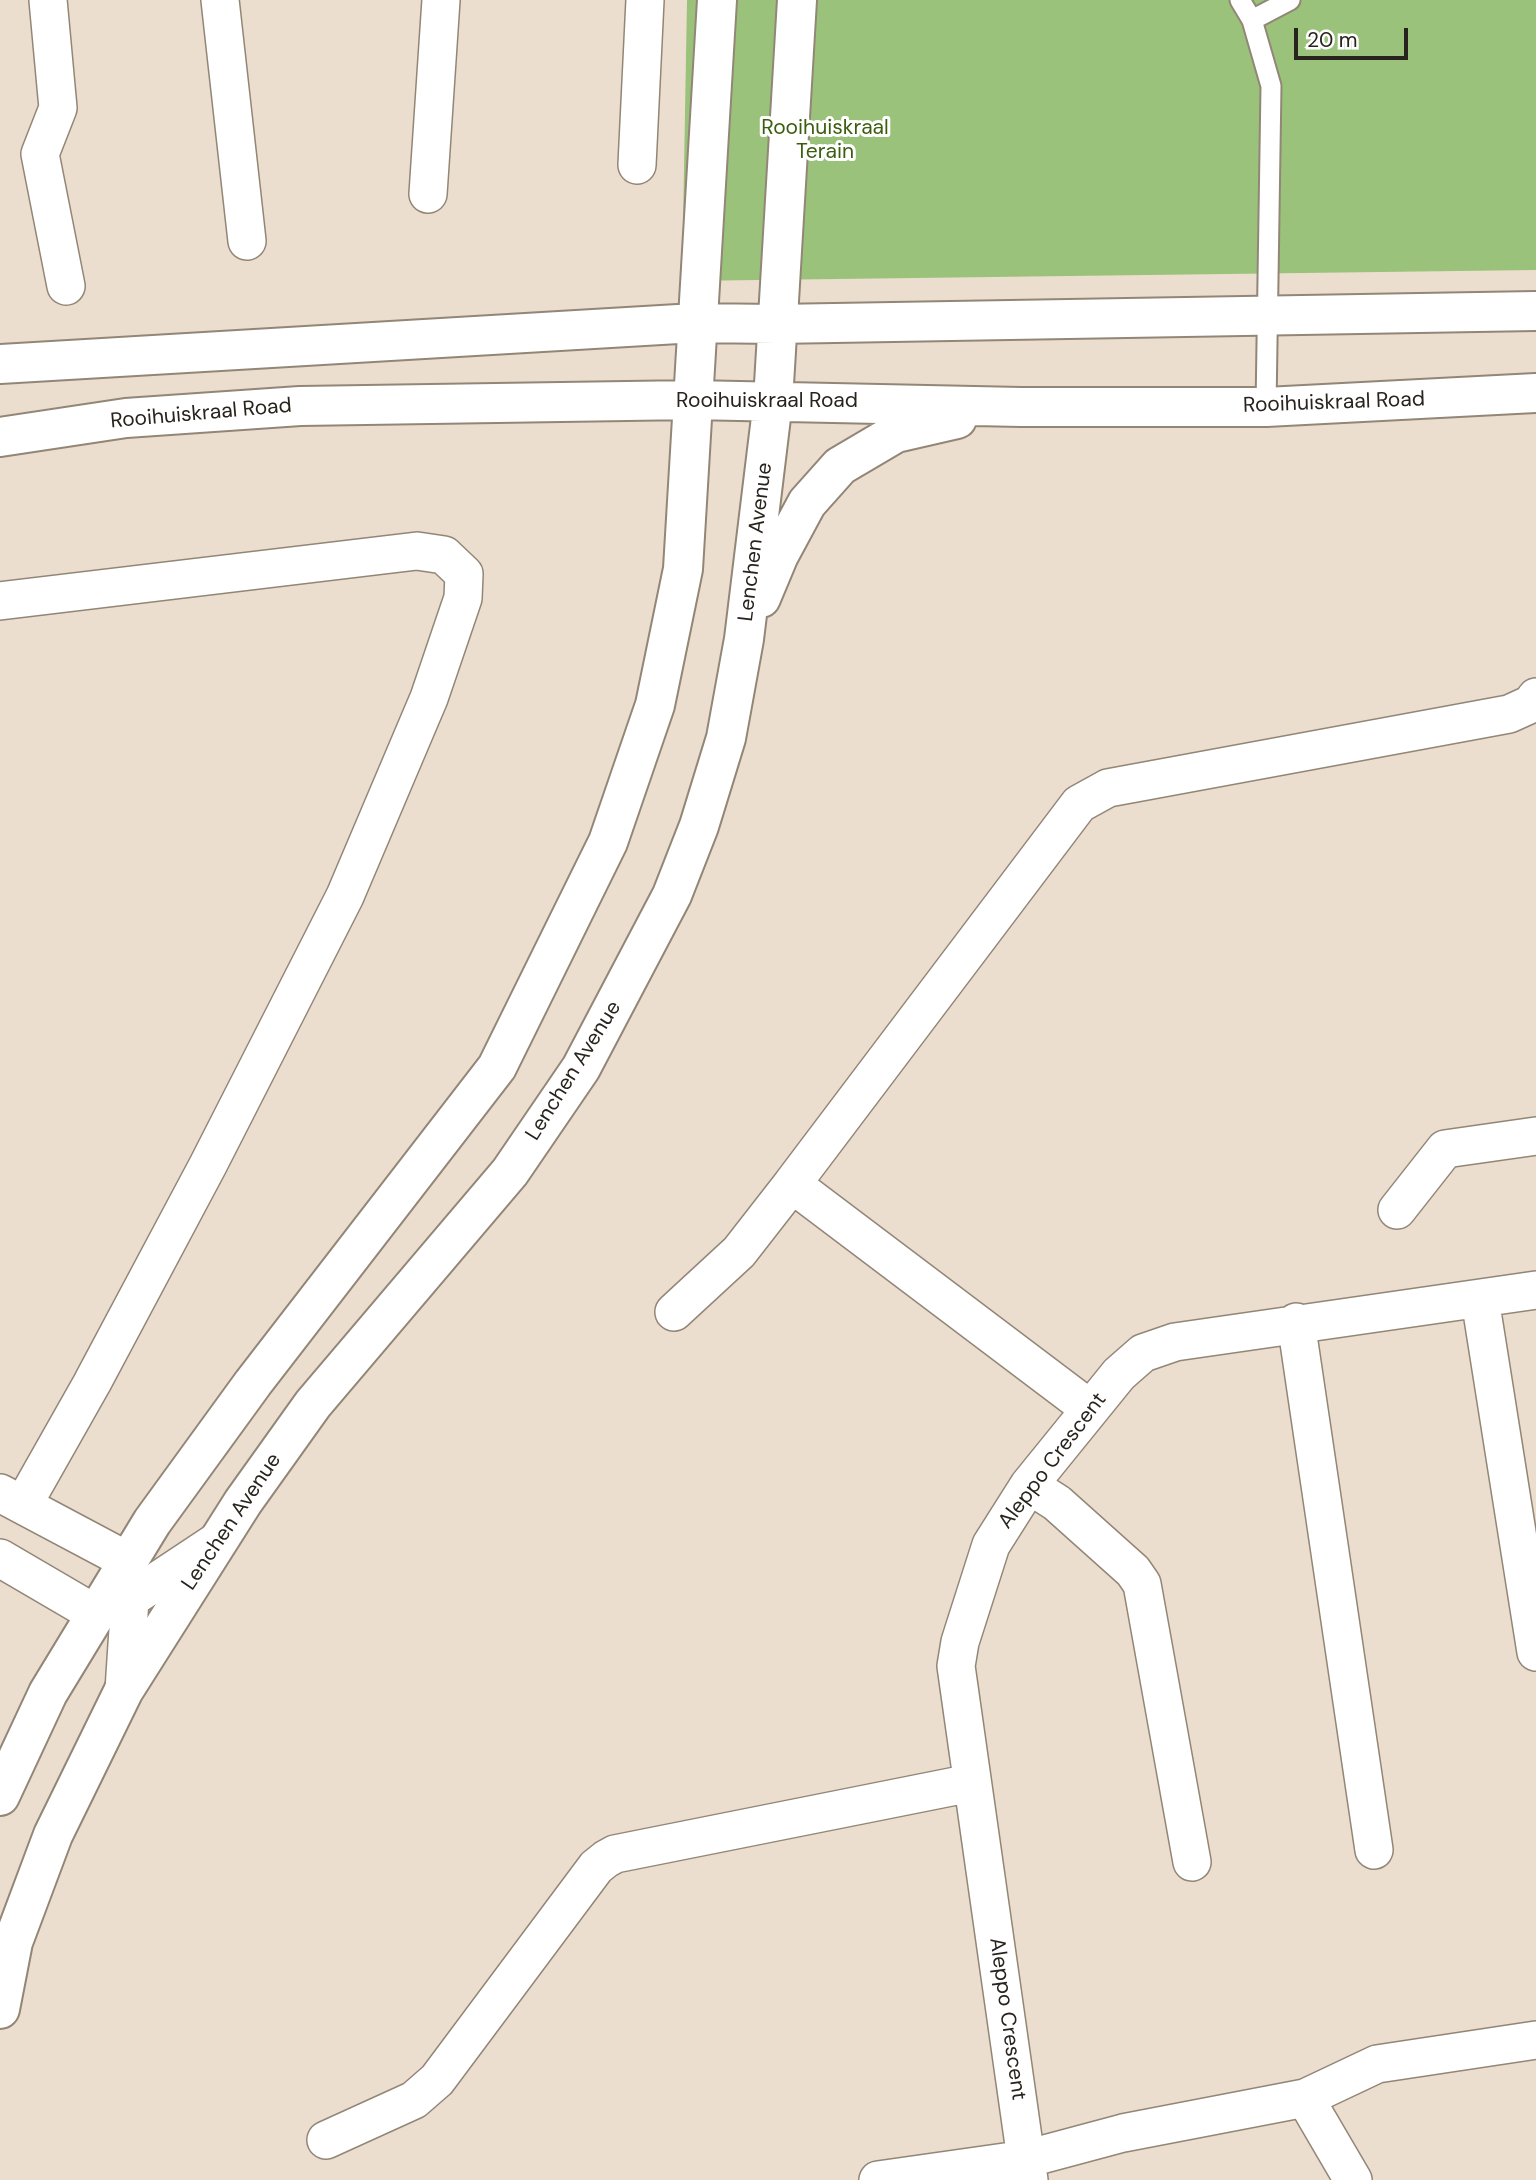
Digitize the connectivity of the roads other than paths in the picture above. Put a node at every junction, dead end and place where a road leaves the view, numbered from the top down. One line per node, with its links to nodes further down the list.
1 (48, 0): 13 (street)
2 (220, 0): 12 (street)
3 (441, 0): 11 (street)
4 (645, 0): 10 (street)
5 (717, 0): 16 (main road)
6 (797, 0): 17 (main road, Lenchen Avenue)
7 (1240, 0): 9 (lane)
8 (1290, 0): 9 (lane)
9 (1252, 20): 15 (lane)
10 (637, 165)
11 (429, 194)
12 (247, 242)
13 (66, 286)
14 (1536, 311): 15 (main road)
15 (1270, 313): 17 (main road); 23 (lane)
16 (695, 323): 17 (main road); 18 (main road); 20 (main road)
17 (776, 324): 21 (main road, Lenchen Avenue)
18 (0, 364)
19 (1536, 393): 23 (main road, Rooihuiskraal Road)
20 (692, 400): 21 (main road, Rooihuiskraal Road); 24 (main road, Rooihuiskraal Road); 40 (main road)
21 (773, 401): 22 (main road, Rooihuiskraal Road); 26 (main road, Lenchen Avenue)
22 (1021, 407): 23 (main road, Rooihuiskraal Road); 26 (main road)
23 (1266, 407)
24 (0, 437)
25 (0, 601): 37 (street)
26 (744, 639): 38 (main road, Lenchen Avenue)
27 (1536, 697): 29 (street)
28 (1536, 1136): 30 (street)
29 (792, 1184): 33 (street); 35 (street)
30 (1398, 1210)
31 (1536, 1290): 32 (street, Aleppo Crescent)
32 (1480, 1299): 34 (street, Aleppo Crescent); 43 (street)
33 (674, 1312)
34 (1296, 1322): 35 (street, Aleppo Crescent); 47 (street)
35 (1090, 1409): 36 (street, Aleppo Crescent)
36 (1029, 1485): 45 (street, Aleppo Crescent); 48 (street)
37 (12, 1499): 40 (street)
38 (219, 1540): 41 (street); 44 (main road, Lenchen Avenue)
39 (0, 1558): 42 (street)
40 (126, 1560): 41 (street); 42 (main road)
41 (130, 1600): 42 (street); 44 (street)
42 (94, 1613): 46 (main road)
43 (1536, 1652)
44 (124, 1690): 49 (main road, Lenchen Avenue)
45 (971, 1783): 52 (street); 53 (street, Aleppo Crescent)
46 (0, 1796)
47 (1374, 1850)
48 (1192, 1862)
49 (0, 2009)
50 (1536, 2040): 51 (street)
51 (1305, 2098): 53 (street); 55 (street)
52 (326, 2140)
53 (1027, 2170): 54 (street)
54 (878, 2180)
55 (1353, 2180)

